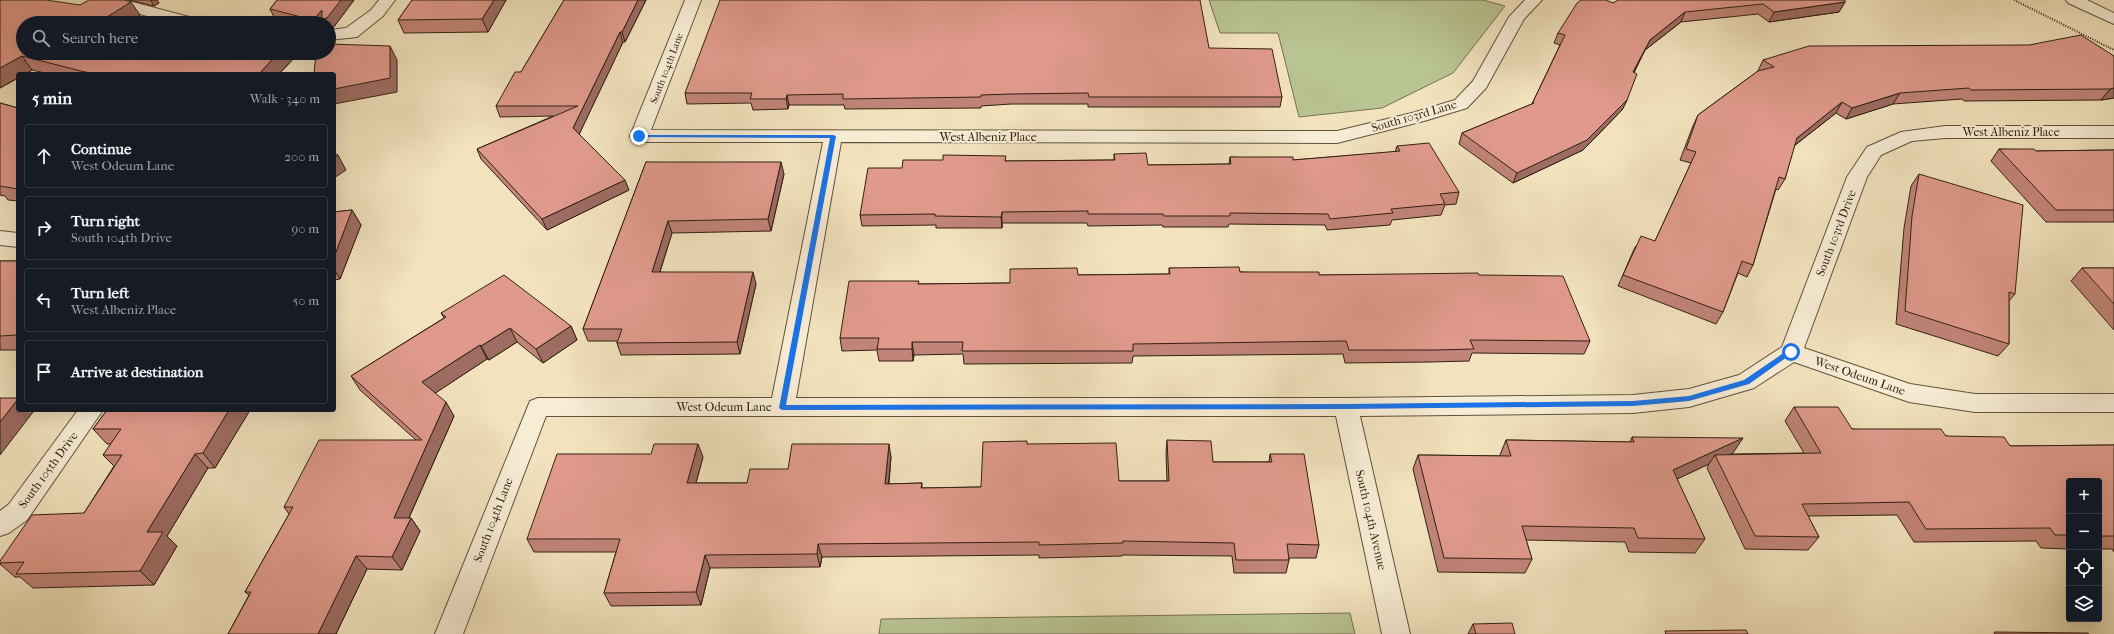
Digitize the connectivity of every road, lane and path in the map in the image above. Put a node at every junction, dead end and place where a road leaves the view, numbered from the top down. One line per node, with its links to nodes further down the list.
1 (107, 0): 7 (street)
2 (387, 0): 9 (street)
3 (692, 0): 12 (street, South 104th Lane)
4 (1534, 0): 14 (street, South 103rd Lane)
5 (2014, 0): 10 (path)
6 (2074, 0): 8 (street)
7 (165, 16)
8 (2114, 19)
9 (336, 34)
10 (2114, 50)
11 (2114, 132): 15 (street, West Albeniz Place)
12 (639, 136): 13 (street, West Albeniz Place)
13 (833, 136): 14 (street, West Albeniz Place); 22 (street)
14 (1337, 136)
15 (1908, 136): 18 (street, South 103rd Drive)
16 (0, 238): 17 (street)
17 (16, 240)
18 (1791, 352): 19 (street, West Odeum Lane); 21 (street, West Odeum Lane)
19 (2114, 403)
20 (538, 407): 22 (street, West Odeum Lane); 25 (street, South 104th Lane)
21 (1346, 407): 22 (street, West Odeum Lane); 26 (street, South 104th Avenue)
22 (782, 408)
23 (90, 412): 24 (street, South 105th Drive)
24 (0, 526)
25 (449, 634)
26 (1396, 634)

